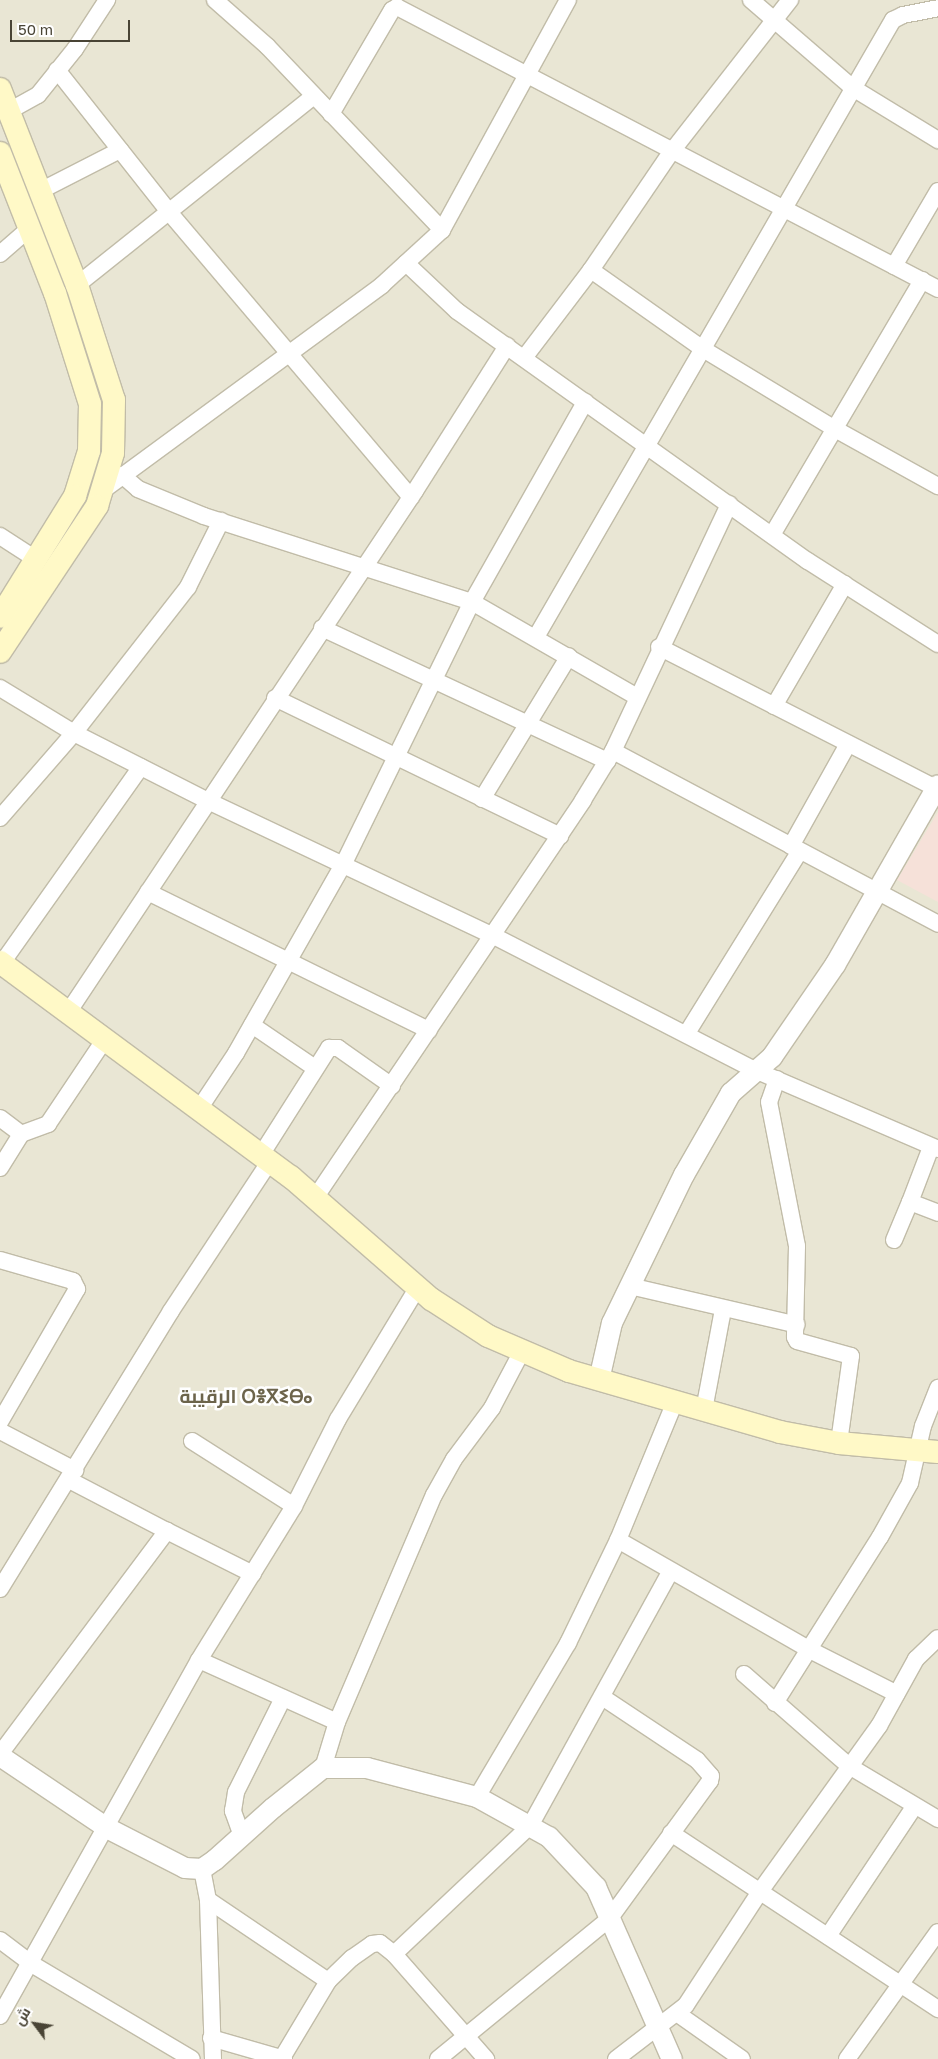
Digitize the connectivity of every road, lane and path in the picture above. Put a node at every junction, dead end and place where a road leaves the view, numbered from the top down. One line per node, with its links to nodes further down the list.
1 (107, 0): 8 (street)
2 (215, 0): 12 (street)
3 (568, 0): 9 (street)
4 (751, 0): 7 (street)
5 (790, 0): 7 (street)
6 (938, 8): 10 (street)
7 (776, 21): 10 (street); 17 (street)
8 (57, 70): 13 (street); 16 (street)
9 (526, 77): 14 (street); 17 (street); 24 (street)
10 (853, 88): 15 (street); 21 (street)
11 (0, 89): 13 (main road)
12 (314, 96): 14 (street); 22 (street)
13 (9, 111): 19 (main road)
14 (331, 114): 24 (street)
15 (938, 140)
16 (120, 150): 19 (street); 22 (street)
17 (672, 151): 21 (street); 28 (street)
18 (0, 154): 23 (main road)
19 (40, 191): 30 (main road)
20 (938, 191): 27 (street)
21 (782, 208): 27 (street); 33 (street)
22 (169, 212): 30 (street); 34 (street)
23 (29, 228): 25 (street); 47 (main road)
24 (442, 230): 26 (street)
25 (0, 254)
26 (406, 263): 32 (street); 34 (street)
27 (894, 266): 29 (street)
28 (590, 270): 33 (street); 35 (street)
29 (922, 280): 31 (street); 37 (street)
30 (77, 285): 41 (main road)
31 (938, 289)
32 (507, 346): 35 (street); 42 (street)
33 (703, 349): 37 (street); 38 (street)
34 (290, 353): 39 (street); 42 (street)
35 (524, 358): 36 (street)
36 (585, 402): 38 (street); 50 (street)
37 (835, 430): 40 (street); 45 (street)
38 (645, 445): 43 (street); 53 (street)
39 (122, 476): 41 (street); 44 (street)
40 (938, 486)
41 (102, 491): 56 (main road)
42 (411, 497): 48 (street)
43 (729, 504): 45 (street); 55 (street)
44 (221, 521): 48 (street); 64 (street)
45 (772, 535): 49 (street)
46 (0, 536): 47 (street)
47 (37, 560): 51 (main road)
48 (364, 568): 50 (street); 52 (street)
49 (845, 584): 54 (street); 62 (street)
50 (472, 602): 53 (street); 58 (street)
51 (0, 617)
52 (322, 628): 58 (street); 61 (street)
53 (536, 636): 57 (street)
54 (938, 644)
55 (659, 647): 60 (street); 62 (street)
56 (0, 652)
57 (569, 656): 60 (street); 63 (street)
58 (434, 678): 63 (street); 67 (street)
59 (0, 688): 64 (street)
60 (637, 697): 66 (street)
61 (275, 698): 67 (street); 71 (street)
62 (774, 706): 65 (street)
63 (528, 723): 66 (street); 70 (street)
64 (74, 732): 68 (street); 72 (street)
65 (848, 744): 69 (street); 74 (street)
66 (610, 756): 73 (street); 74 (street)
67 (396, 758): 70 (street); 75 (street)
68 (141, 767): 71 (street); 81 (street)
69 (937, 788): 77 (street)
70 (482, 799): 73 (street)
71 (208, 801): 75 (street); 76 (street)
72 (0, 818)
73 (560, 836): 79 (street)
74 (795, 848): 77 (street); 85 (street)
75 (343, 865): 79 (street); 80 (street)
76 (148, 892): 80 (street); 82 (street)
77 (877, 892): 78 (street); 88 (street)
78 (938, 924)
79 (492, 935): 84 (street); 85 (street)
80 (288, 962): 83 (street); 84 (street)
81 (1, 963): 82 (main road)
82 (68, 1011): 86 (main road)
83 (252, 1025): 87 (street); 91 (street)
84 (429, 1030): 90 (street)
85 (687, 1033): 88 (street)
86 (105, 1038): 91 (main road); 93 (street)
87 (315, 1068): 90 (street); 95 (street)
88 (757, 1070): 89 (street); 102 (street)
89 (777, 1079): 94 (street); 105 (street)
90 (392, 1086): 97 (street)
91 (199, 1109): 95 (main road)
92 (0, 1118): 93 (street)
93 (21, 1134): 96 (street)
94 (935, 1148): 98 (street)
95 (265, 1158): 97 (main road); 116 (street)
96 (0, 1168)
97 (315, 1198): 103 (main road)
98 (910, 1202): 99 (street); 100 (street)
99 (938, 1213)
100 (894, 1240)
101 (0, 1260): 111 (street)
102 (630, 1286): 104 (street); 107 (street)
103 (418, 1287): 106 (main road); 117 (street)
104 (724, 1309): 105 (street); 110 (street)
105 (797, 1325): 114 (street)
106 (522, 1351): 107 (main road); 131 (street)
107 (599, 1380): 109 (main road)
108 (938, 1388): 115 (street)
109 (675, 1402): 110 (main road); 119 (street)
110 (704, 1410): 114 (main road)
111 (2, 1413)
112 (0, 1431): 116 (street)
113 (192, 1441): 117 (street)
114 (840, 1443): 115 (main road)
115 (929, 1450): 124 (street)
116 (72, 1475): 118 (street); 122 (street)
117 (294, 1506): 121 (street)
118 (166, 1531): 121 (street); 132 (street)
119 (618, 1540): 120 (street); 135 (street)
120 (672, 1571): 124 (street); 128 (street)
121 (253, 1574): 125 (street)
122 (0, 1589)
123 (937, 1640): 127 (street)
124 (810, 1650): 127 (street); 130 (street)
125 (199, 1660): 129 (street); 139 (street)
126 (744, 1674): 130 (street)
127 (897, 1694): 133 (street)
128 (602, 1697): 138 (street); 140 (street)
129 (283, 1698): 131 (street); 141 (street)
130 (775, 1702): 133 (street)
131 (337, 1722): 134 (street)
132 (0, 1755): 139 (street)
133 (848, 1766): 136 (street); 143 (street)
134 (323, 1768): 135 (street); 141 (street)
135 (477, 1797): 138 (street)
136 (914, 1807): 137 (street); 147 (street)
137 (938, 1819)
138 (530, 1826): 145 (street); 149 (street)
139 (107, 1828): 142 (street); 150 (street)
140 (672, 1833): 143 (street); 145 (street)
141 (242, 1836): 142 (street)
142 (202, 1869): 144 (street)
143 (761, 1890): 147 (street); 154 (street)
144 (208, 1900): 151 (street); 158 (street)
145 (610, 1918): 156 (street); 157 (street)
146 (938, 1932): 152 (street)
147 (828, 1936): 152 (street)
148 (0, 1940): 150 (street)
149 (394, 1954): 151 (street); 157 (street)
150 (30, 1964): 155 (street); 159 (street)
151 (328, 1981): 161 (street)
152 (900, 1985): 153 (street); 167 (street)
153 (938, 2009)
154 (678, 2014): 156 (street); 166 (street)
155 (0, 2016)
156 (658, 2025): 164 (street); 165 (street)
157 (467, 2035): 162 (street); 163 (street)
158 (211, 2038): 160 (street); 161 (street)
159 (192, 2059)
160 (212, 2059)
161 (283, 2059)
162 (438, 2059)
163 (486, 2059)
164 (616, 2059)
165 (672, 2059)
166 (742, 2059)
167 (847, 2059)

